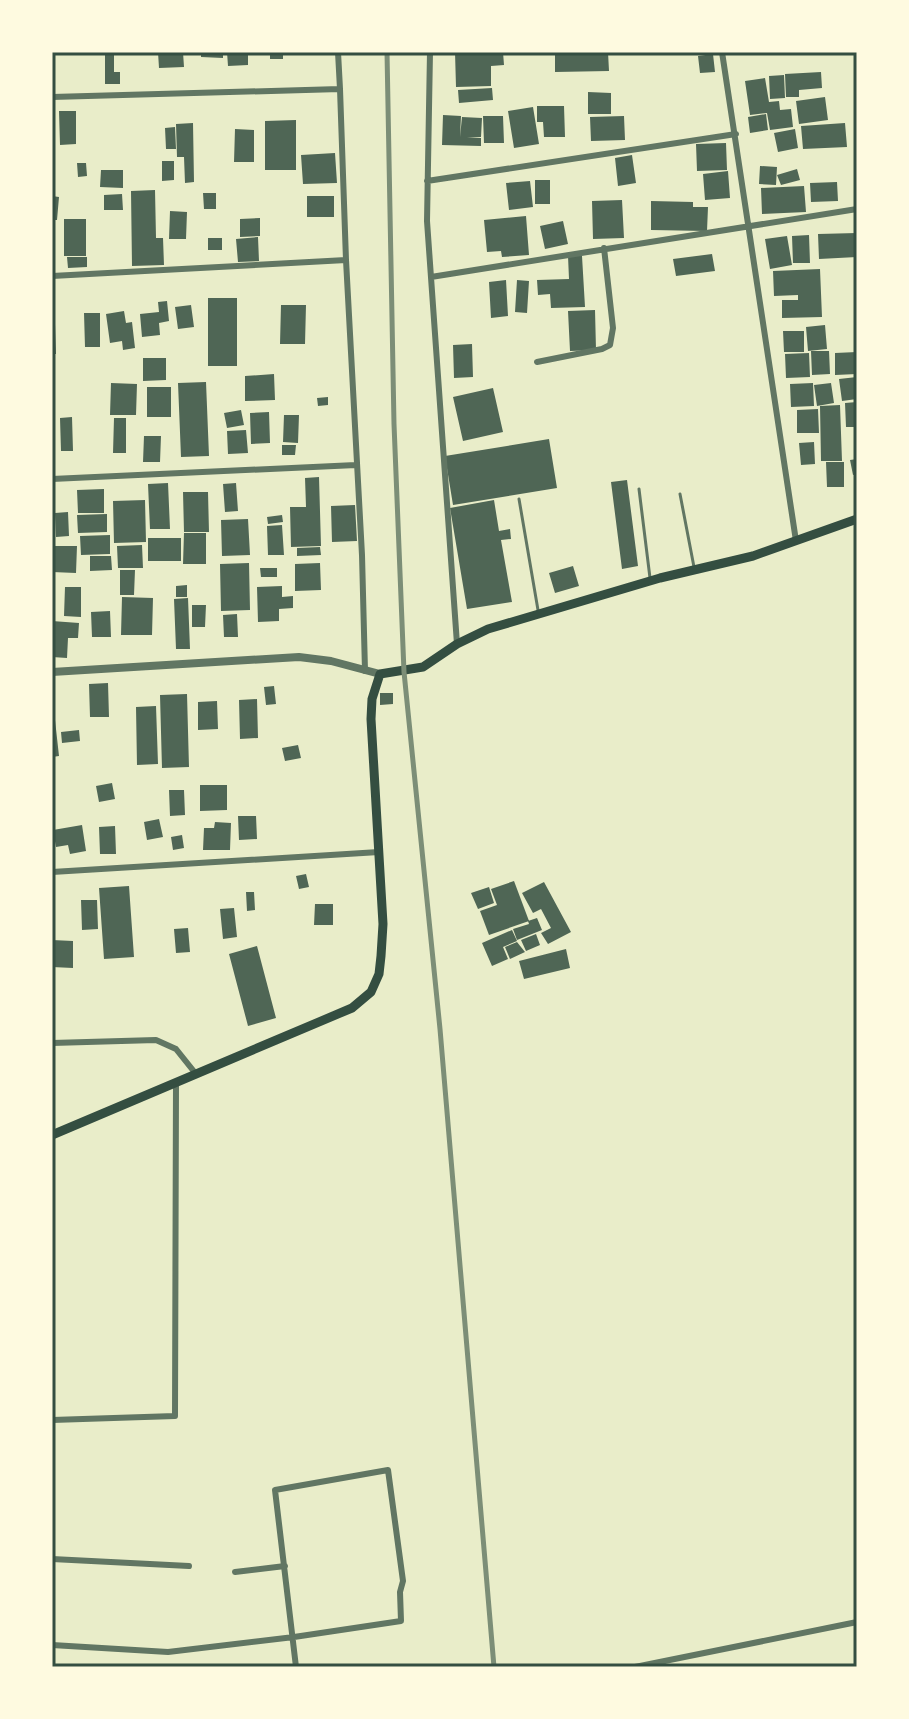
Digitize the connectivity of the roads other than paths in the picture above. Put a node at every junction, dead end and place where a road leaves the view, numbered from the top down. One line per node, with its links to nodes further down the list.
1 (338, 52): 4 (street)
2 (430, 52): 7 (street)
3 (722, 52): 6 (street)
4 (340, 89): 5 (street); 11 (street)
5 (52, 97)
6 (736, 134): 7 (street); 9 (street)
7 (427, 181): 13 (street)
8 (857, 209): 9 (street)
9 (747, 225): 10 (street); 21 (street)
10 (604, 248): 13 (street); 14 (street)
11 (346, 260): 12 (street); 15 (street)
12 (52, 276)
13 (431, 277): 25 (street)
14 (537, 362)
15 (356, 465): 16 (street); 26 (street)
16 (52, 479)
17 (639, 489): 23 (lane)
18 (680, 494): 22 (lane)
19 (519, 499): 24 (lane)
20 (857, 519): 21 (main road)
21 (796, 541): 22 (main road)
22 (695, 570): 23 (main road)
23 (650, 581): 24 (main road)
24 (538, 614): 25 (main road)
25 (457, 644): 28 (main road)
26 (365, 671): 27 (street); 28 (street)
27 (52, 672)
28 (380, 674): 29 (main road)
29 (379, 852): 30 (street); 32 (main road)
30 (52, 872)
31 (52, 1043): 32 (street)
32 (196, 1074): 33 (main road)
33 (176, 1083): 34 (main road); 35 (street)
34 (52, 1135)
35 (52, 1420)
36 (52, 1559): 37 (street)
37 (189, 1566)
38 (285, 1566): 39 (street); 41 (street); 41 (street)
39 (235, 1572)
40 (857, 1622): 44 (street)
41 (294, 1637): 42 (street); 43 (street)
42 (52, 1645)
43 (296, 1667)
44 (635, 1667)

